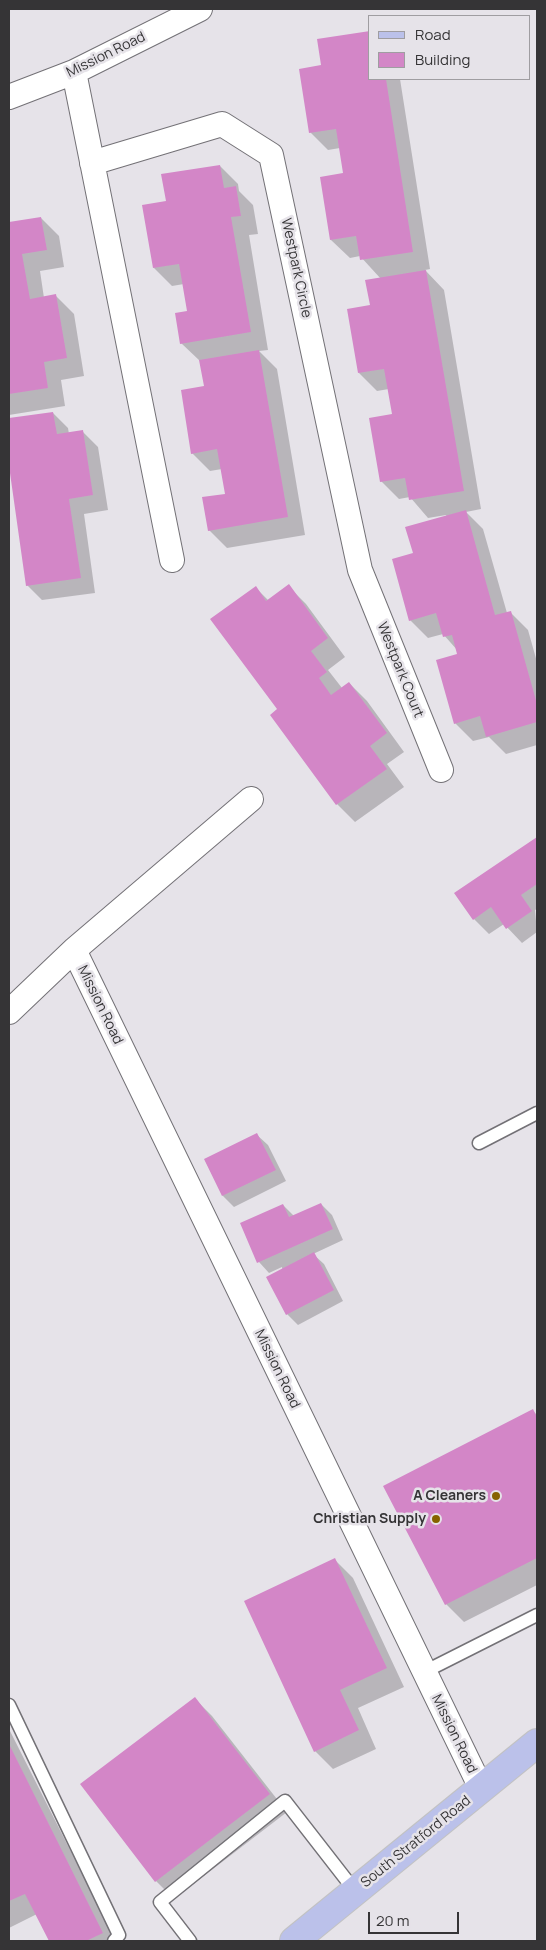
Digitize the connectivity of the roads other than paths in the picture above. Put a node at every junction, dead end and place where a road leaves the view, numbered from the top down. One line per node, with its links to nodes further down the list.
1 (200, 9): 2 (street, Mission Road)
2 (74, 72): 3 (street, Mission Road); 4 (street)
3 (9, 96)
4 (92, 163): 5 (street); 6 (street, Westpark Circle)
5 (172, 560)
6 (360, 570): 7 (street, Westpark Court)
7 (441, 770)
8 (251, 799): 9 (street, Mission Road)
9 (74, 950): 10 (street, Mission Road); 14 (street, Mission Road)
10 (9, 1012)
11 (537, 1113): 12 (lane)
12 (479, 1143)
13 (537, 1615): 14 (lane)
14 (424, 1672): 17 (street, Mission Road)
15 (9, 1705): 19 (lane)
16 (537, 1743): 17 (main road, South Stratford Road)
17 (481, 1788): 18 (main road, South Stratford Road)
18 (355, 1891): 20 (lane); 21 (main road, South Stratford Road)
19 (114, 1941)
20 (190, 1941)
21 (294, 1941)

